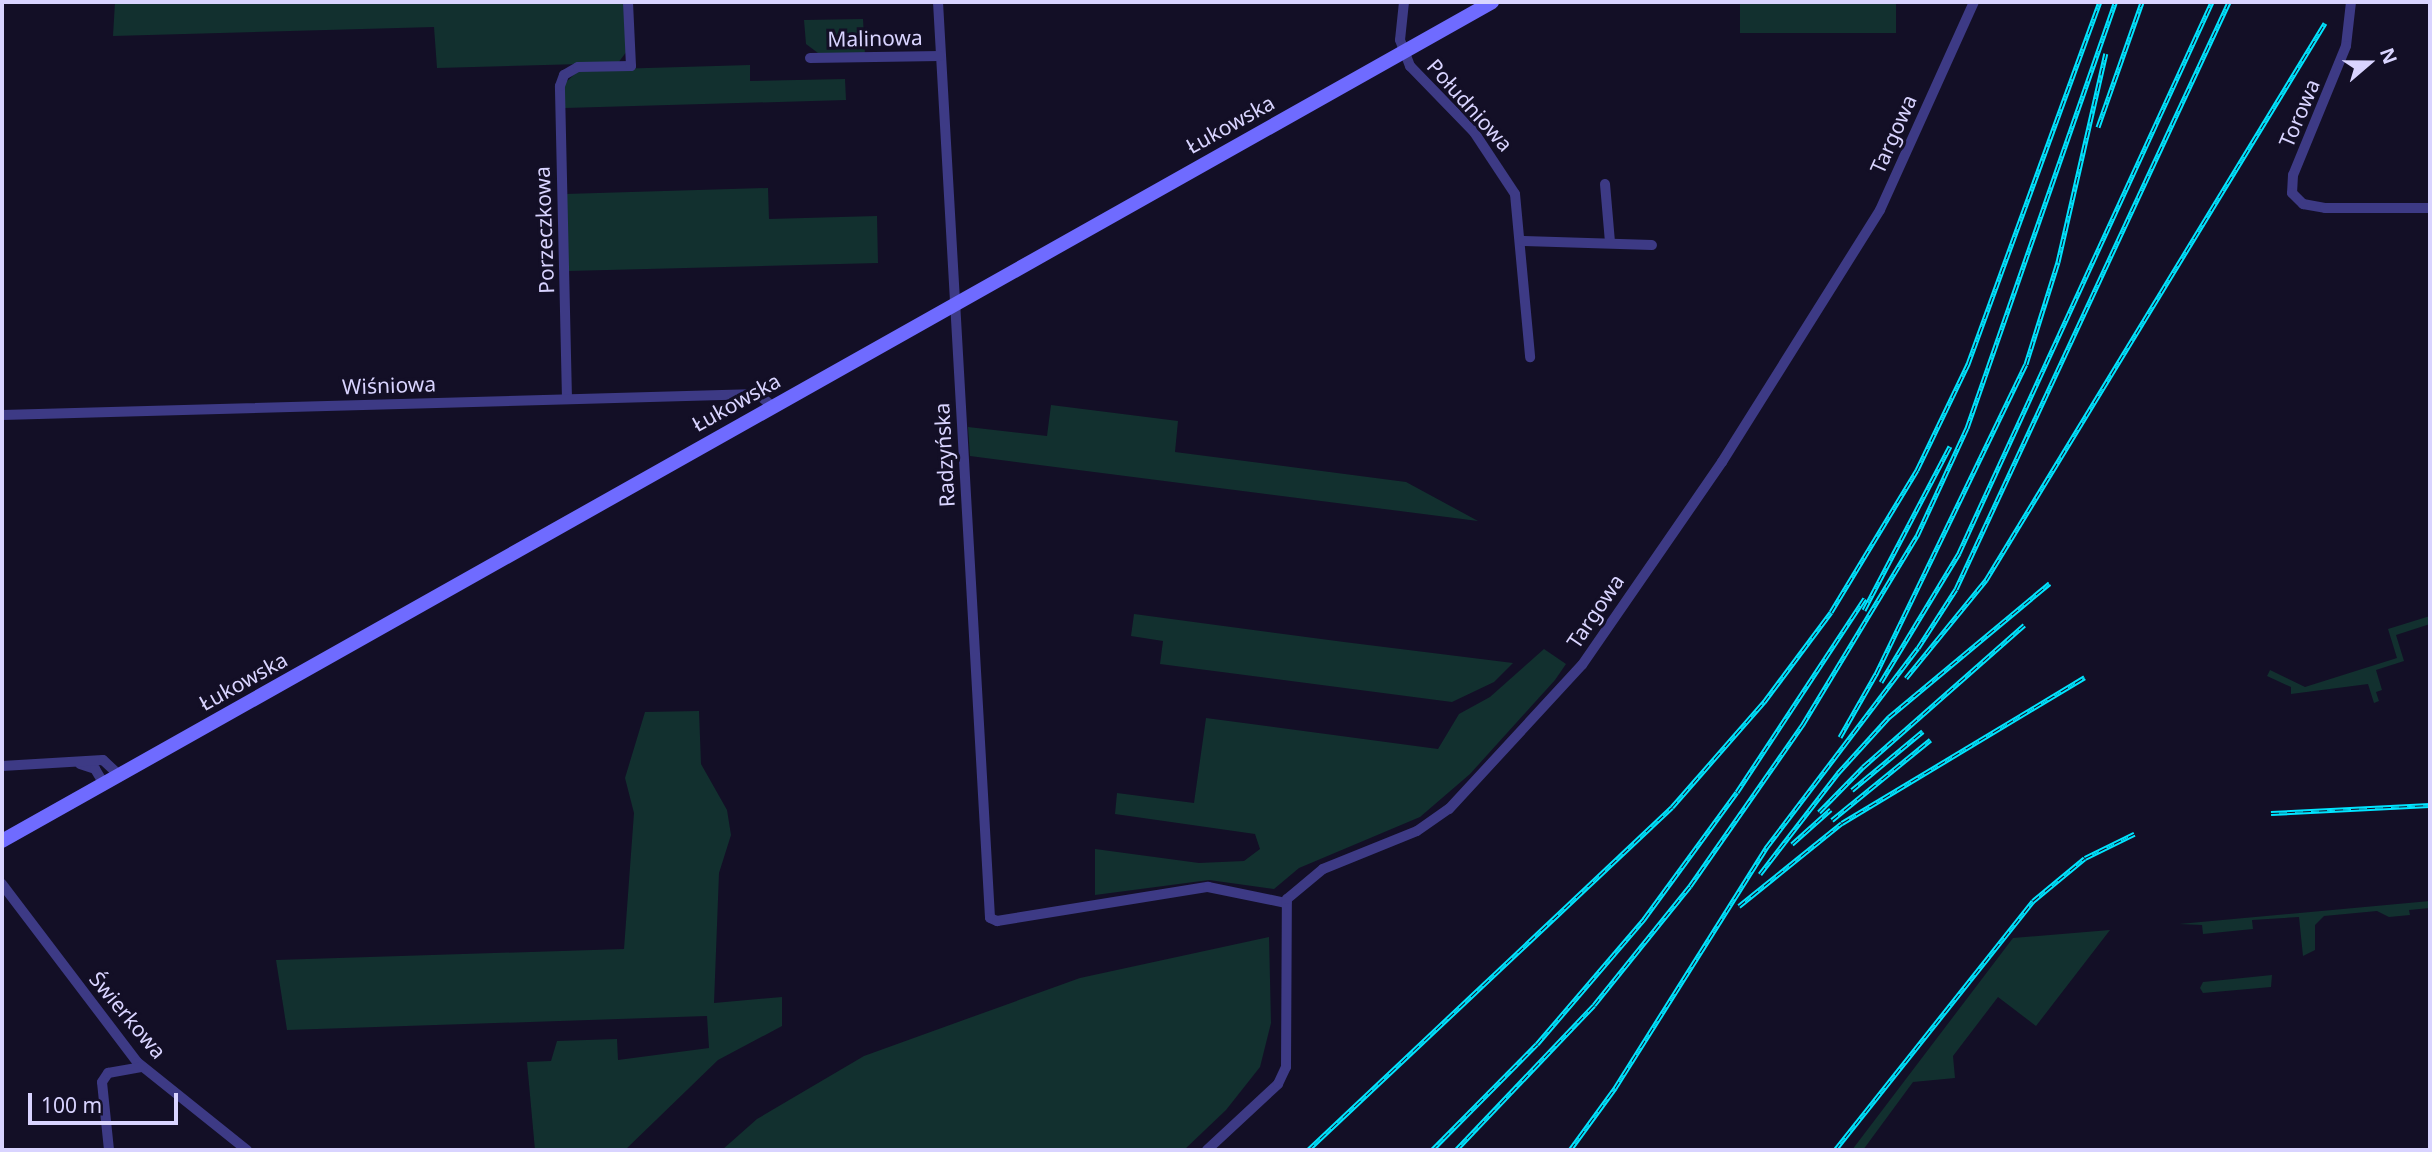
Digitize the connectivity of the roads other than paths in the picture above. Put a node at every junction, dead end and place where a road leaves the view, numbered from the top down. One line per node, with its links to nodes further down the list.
1 (628, 2): 17 (street, Porzeczkowa)
2 (938, 2): 8 (street, Radzyńska)
3 (1404, 2): 7 (street, Południowa)
4 (1492, 2): 7 (main road, Łukowska)
5 (1973, 2): 26 (street, Targowa)
6 (2351, 2): 11 (street, Torowa)
7 (1402, 51): 12 (street, Południowa); 15 (main road, Łukowska)
8 (940, 56): 9 (street, Malinowa); 15 (street, Radzyńska)
9 (810, 58)
10 (1605, 184): 13 (street)
11 (2430, 208)
12 (1522, 241): 13 (street); 16 (street, Południowa)
13 (1610, 242): 14 (street)
14 (1652, 245)
15 (955, 304): 18 (main road, Łukowska); 26 (street, Radzyńska)
16 (1530, 357)
17 (567, 399): 18 (street, Wiśniowa); 19 (street, Wiśniowa)
18 (772, 406): 22 (main road, Łukowska)
19 (2, 415)
20 (72, 763): 21 (street); 22 (street); 23 (street)
21 (2, 766)
22 (119, 775): 23 (main road, Łukowska)
23 (104, 784): 24 (main road, Łukowska)
24 (2, 841)
25 (2, 884): 27 (street, Świerkowa)
26 (1286, 903): 30 (street)
27 (142, 1067): 28 (street); 29 (street, Świerkowa)
28 (109, 1150)
29 (247, 1150)
30 (1207, 1150)

